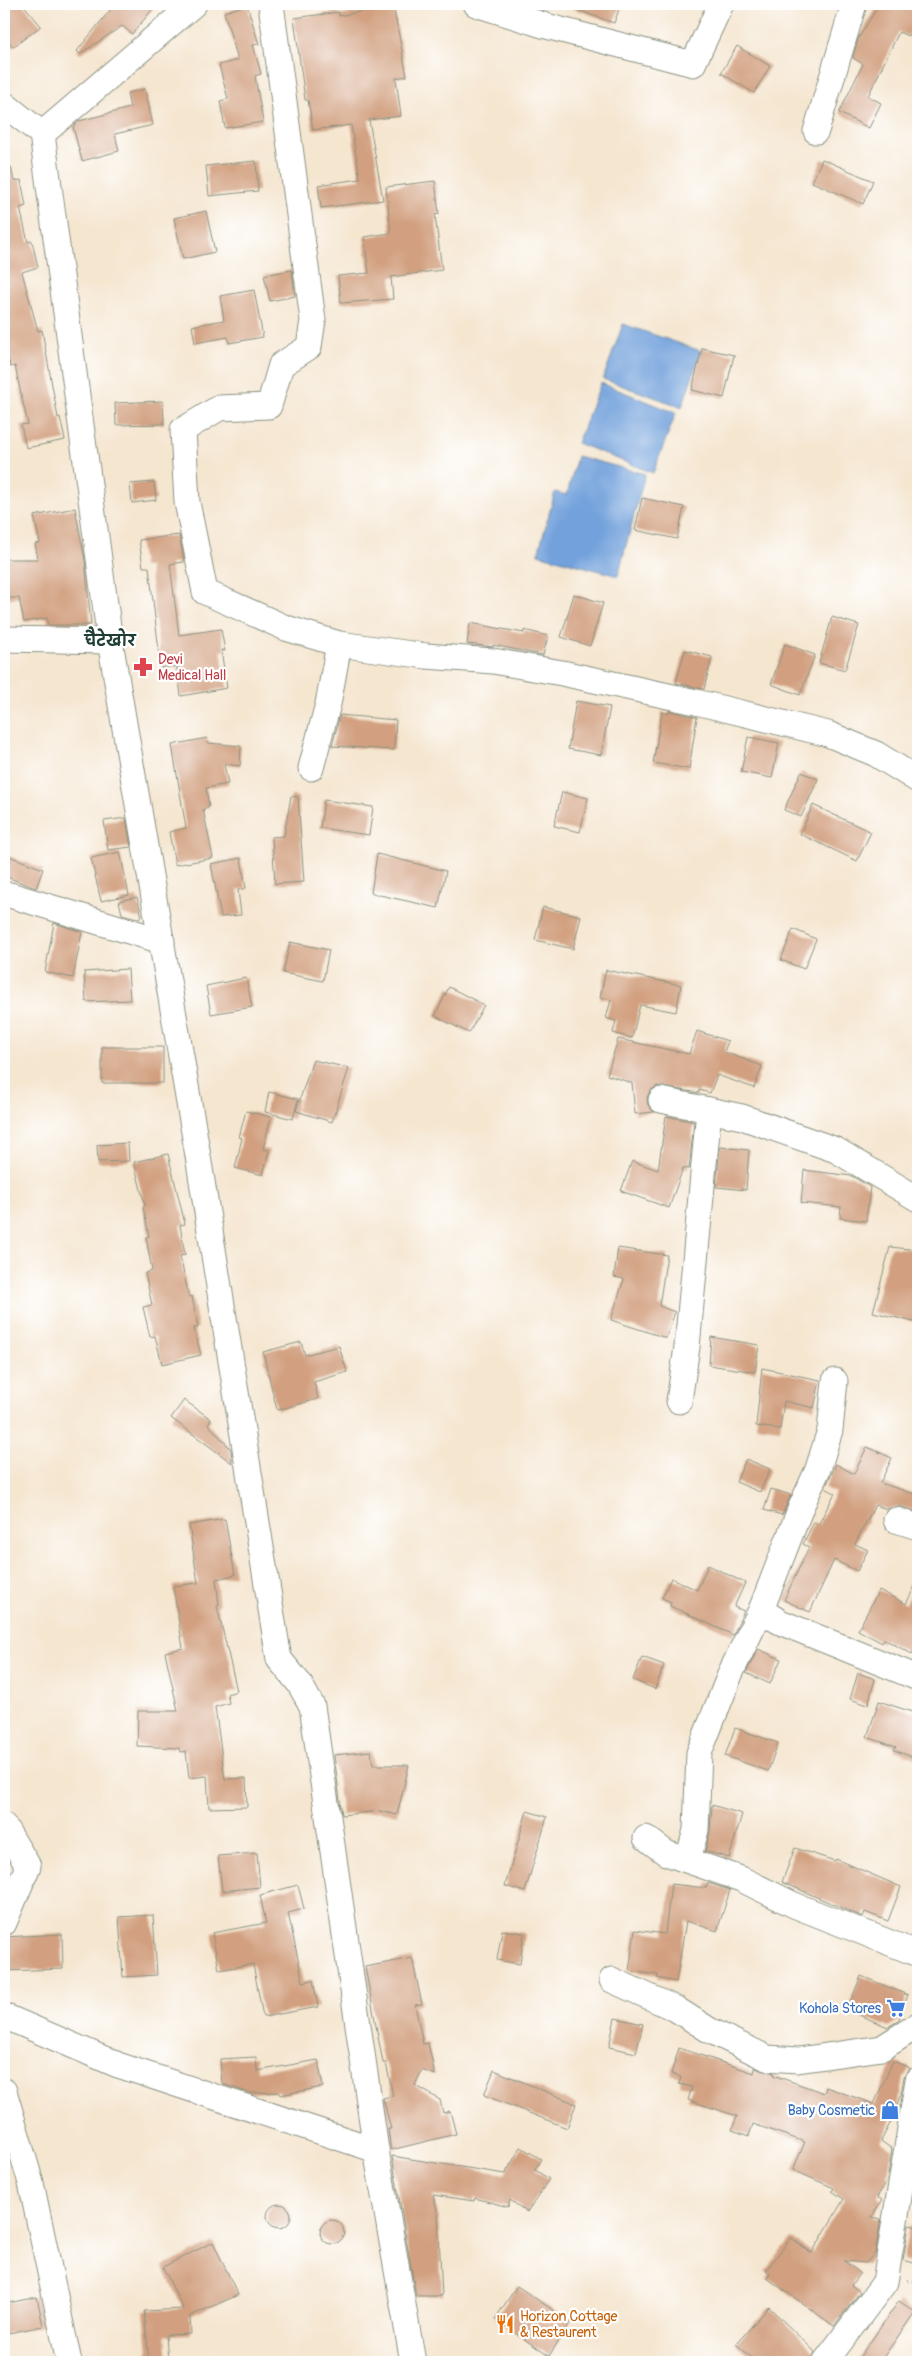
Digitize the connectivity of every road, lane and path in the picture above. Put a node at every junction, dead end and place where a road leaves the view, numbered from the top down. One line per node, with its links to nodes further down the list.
1 (194, 4): 8 (street)
2 (272, 4): 11 (street)
3 (476, 4): 4 (street)
4 (721, 4)
5 (854, 4): 7 (street)
6 (4, 104): 8 (street)
7 (816, 131)
8 (42, 134): 10 (street)
9 (4, 639): 10 (street)
10 (110, 641): 15 (street)
11 (339, 644): 12 (street); 13 (street)
12 (311, 768)
13 (918, 780)
14 (4, 896): 15 (street)
15 (162, 941): 33 (street)
16 (661, 1100): 17 (street)
17 (709, 1110): 18 (street); 20 (street)
18 (918, 1200)
19 (835, 1381): 21 (street)
20 (679, 1401)
21 (762, 1610): 22 (street); 25 (street)
22 (918, 1678)
23 (4, 1826): 26 (street)
24 (646, 1838): 25 (street)
25 (688, 1860): 27 (street)
26 (4, 1923)
27 (918, 1954)
28 (612, 1980): 30 (street)
29 (4, 2016): 33 (street)
30 (918, 2025)
31 (918, 2080): 36 (street)
32 (4, 2091): 34 (street)
33 (376, 2150): 35 (street)
34 (70, 2362)
35 (413, 2362)
36 (825, 2362)

